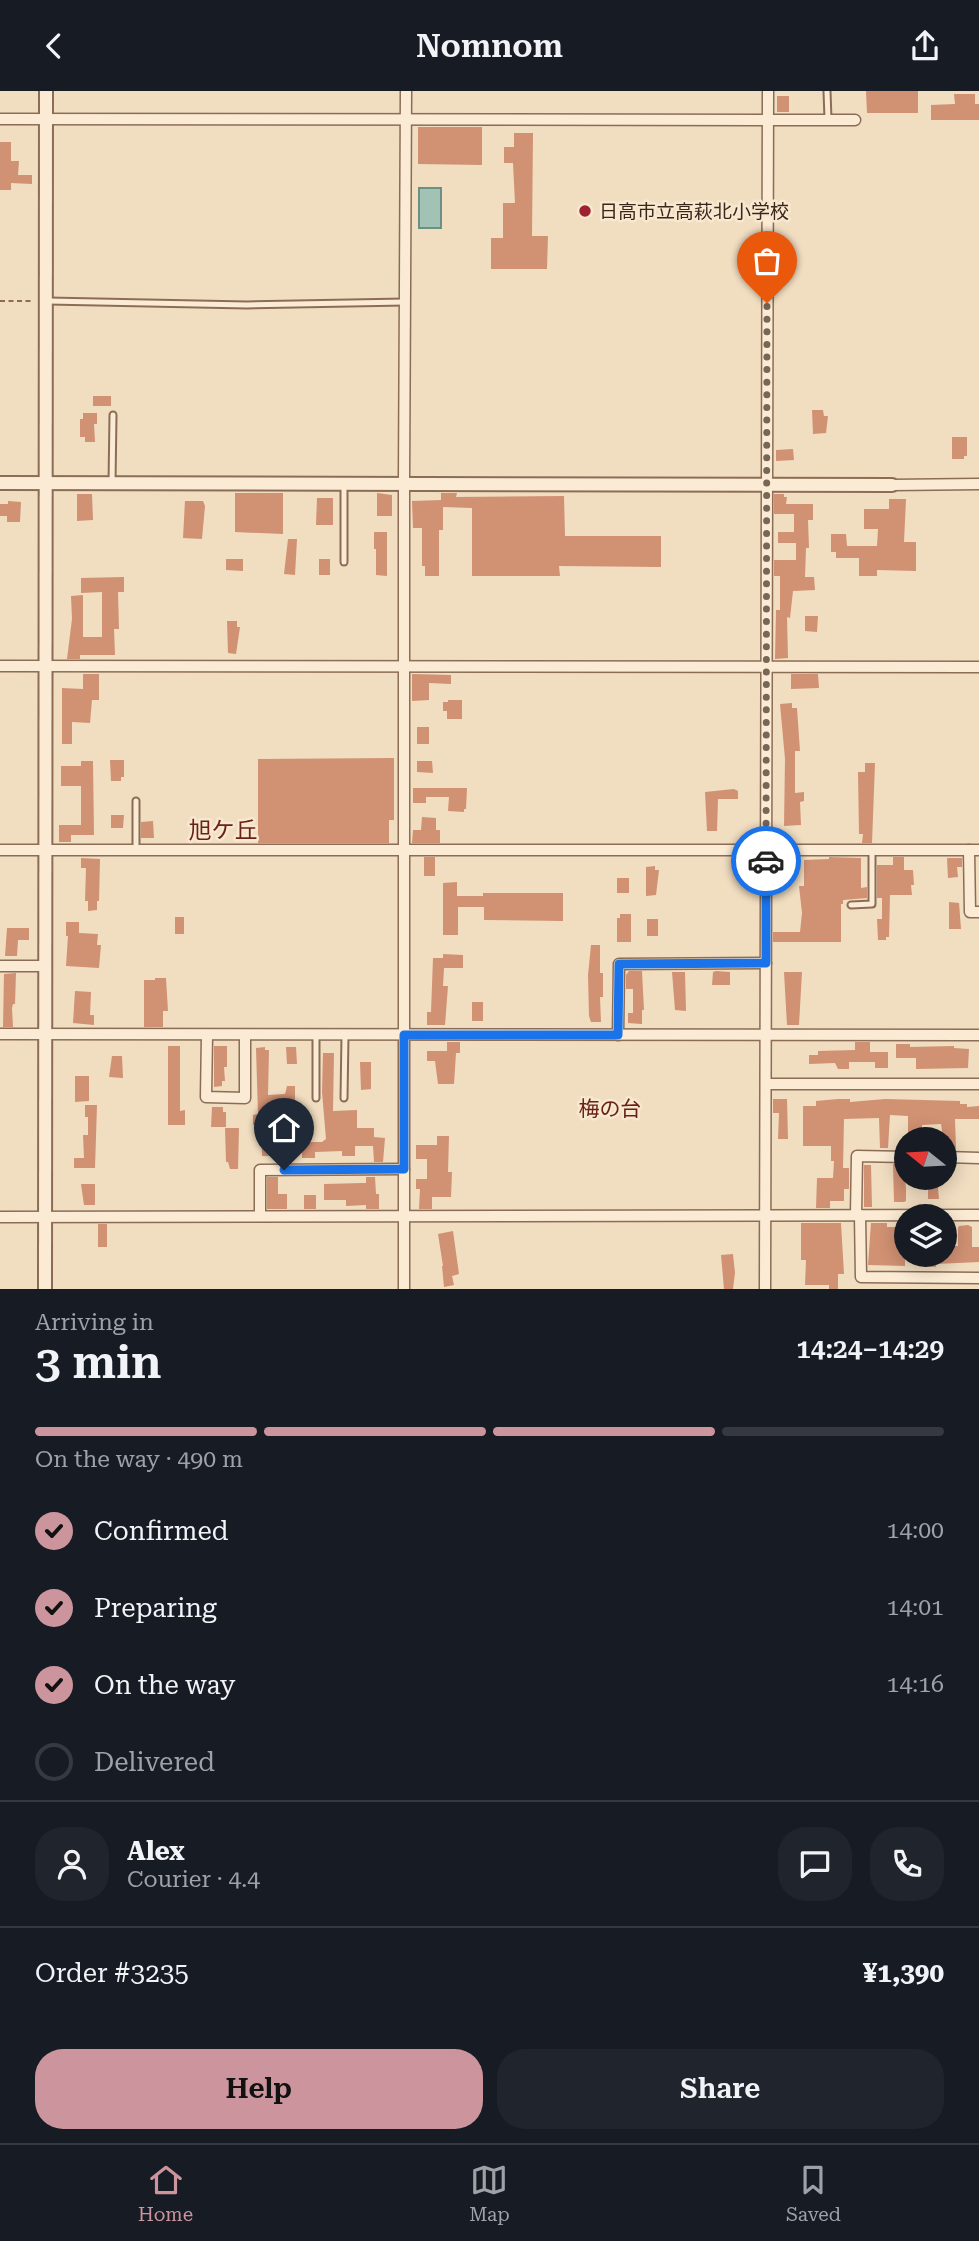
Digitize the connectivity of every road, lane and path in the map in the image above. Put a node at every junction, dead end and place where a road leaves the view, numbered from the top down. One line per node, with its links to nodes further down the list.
1 (46, 91): 7 (street)
2 (406, 91): 5 (street)
3 (768, 91): 8 (street)
4 (827, 91): 9 (lane)
5 (406, 119): 7 (street); 8 (street); 13 (street)
6 (0, 120): 7 (street)
7 (47, 120): 12 (street)
8 (768, 120): 9 (street); 21 (street)
9 (828, 120): 10 (street)
10 (855, 120)
11 (0, 301): 12 (path)
12 (46, 301): 13 (lane); 17 (street)
13 (405, 302): 15 (street)
14 (113, 415): 18 (lane)
15 (404, 482): 19 (street); 21 (street); 25 (street)
16 (0, 483): 17 (street)
17 (45, 483): 18 (street); 26 (street)
18 (112, 483): 19 (street)
19 (344, 483): 23 (lane)
20 (979, 484): 22 (street)
21 (766, 485): 22 (street); 27 (street)
22 (892, 485)
23 (344, 562)
24 (0, 666): 26 (street)
25 (405, 666): 26 (street); 27 (street); 36 (street)
26 (46, 667): 33 (street)
27 (767, 667): 28 (street); 30 (street)
28 (979, 667)
29 (135, 801): 35 (lane)
30 (766, 849): 31 (street); 36 (street); 39 (street)
31 (872, 849): 34 (street); 37 (lane)
32 (0, 850): 33 (street)
33 (45, 850): 35 (street); 41 (street)
34 (974, 850): 38 (street)
35 (136, 851): 36 (street)
36 (404, 851): 48 (street)
37 (851, 905)
38 (979, 912)
39 (766, 963): 49 (street); 50 (street)
40 (0, 966): 41 (street)
41 (46, 966): 43 (street)
42 (0, 1034): 43 (street)
43 (45, 1034): 44 (street); 65 (street)
44 (207, 1035): 45 (street); 45 (street)
45 (245, 1035): 46 (street)
46 (316, 1035): 47 (street); 54 (lane)
47 (345, 1035): 48 (street); 55 (lane)
48 (404, 1035): 49 (street); 59 (street)
49 (618, 1035): 50 (street)
50 (766, 1035): 51 (street); 52 (street)
51 (979, 1035)
52 (766, 1084): 53 (street); 60 (street)
53 (979, 1084)
54 (316, 1098)
55 (344, 1098)
56 (894, 1157): 61 (street)
57 (957, 1157): 58 (street)
58 (979, 1158)
59 (404, 1169): 63 (street); 66 (street)
60 (765, 1215): 61 (street); 66 (street); 70 (street)
61 (858, 1215): 62 (street); 67 (street)
62 (979, 1215)
63 (260, 1216): 65 (street); 66 (street)
64 (0, 1217): 65 (street)
65 (46, 1217): 68 (street)
66 (404, 1217): 69 (street)
67 (979, 1278)
68 (45, 1289)
69 (404, 1289)
70 (765, 1289)

